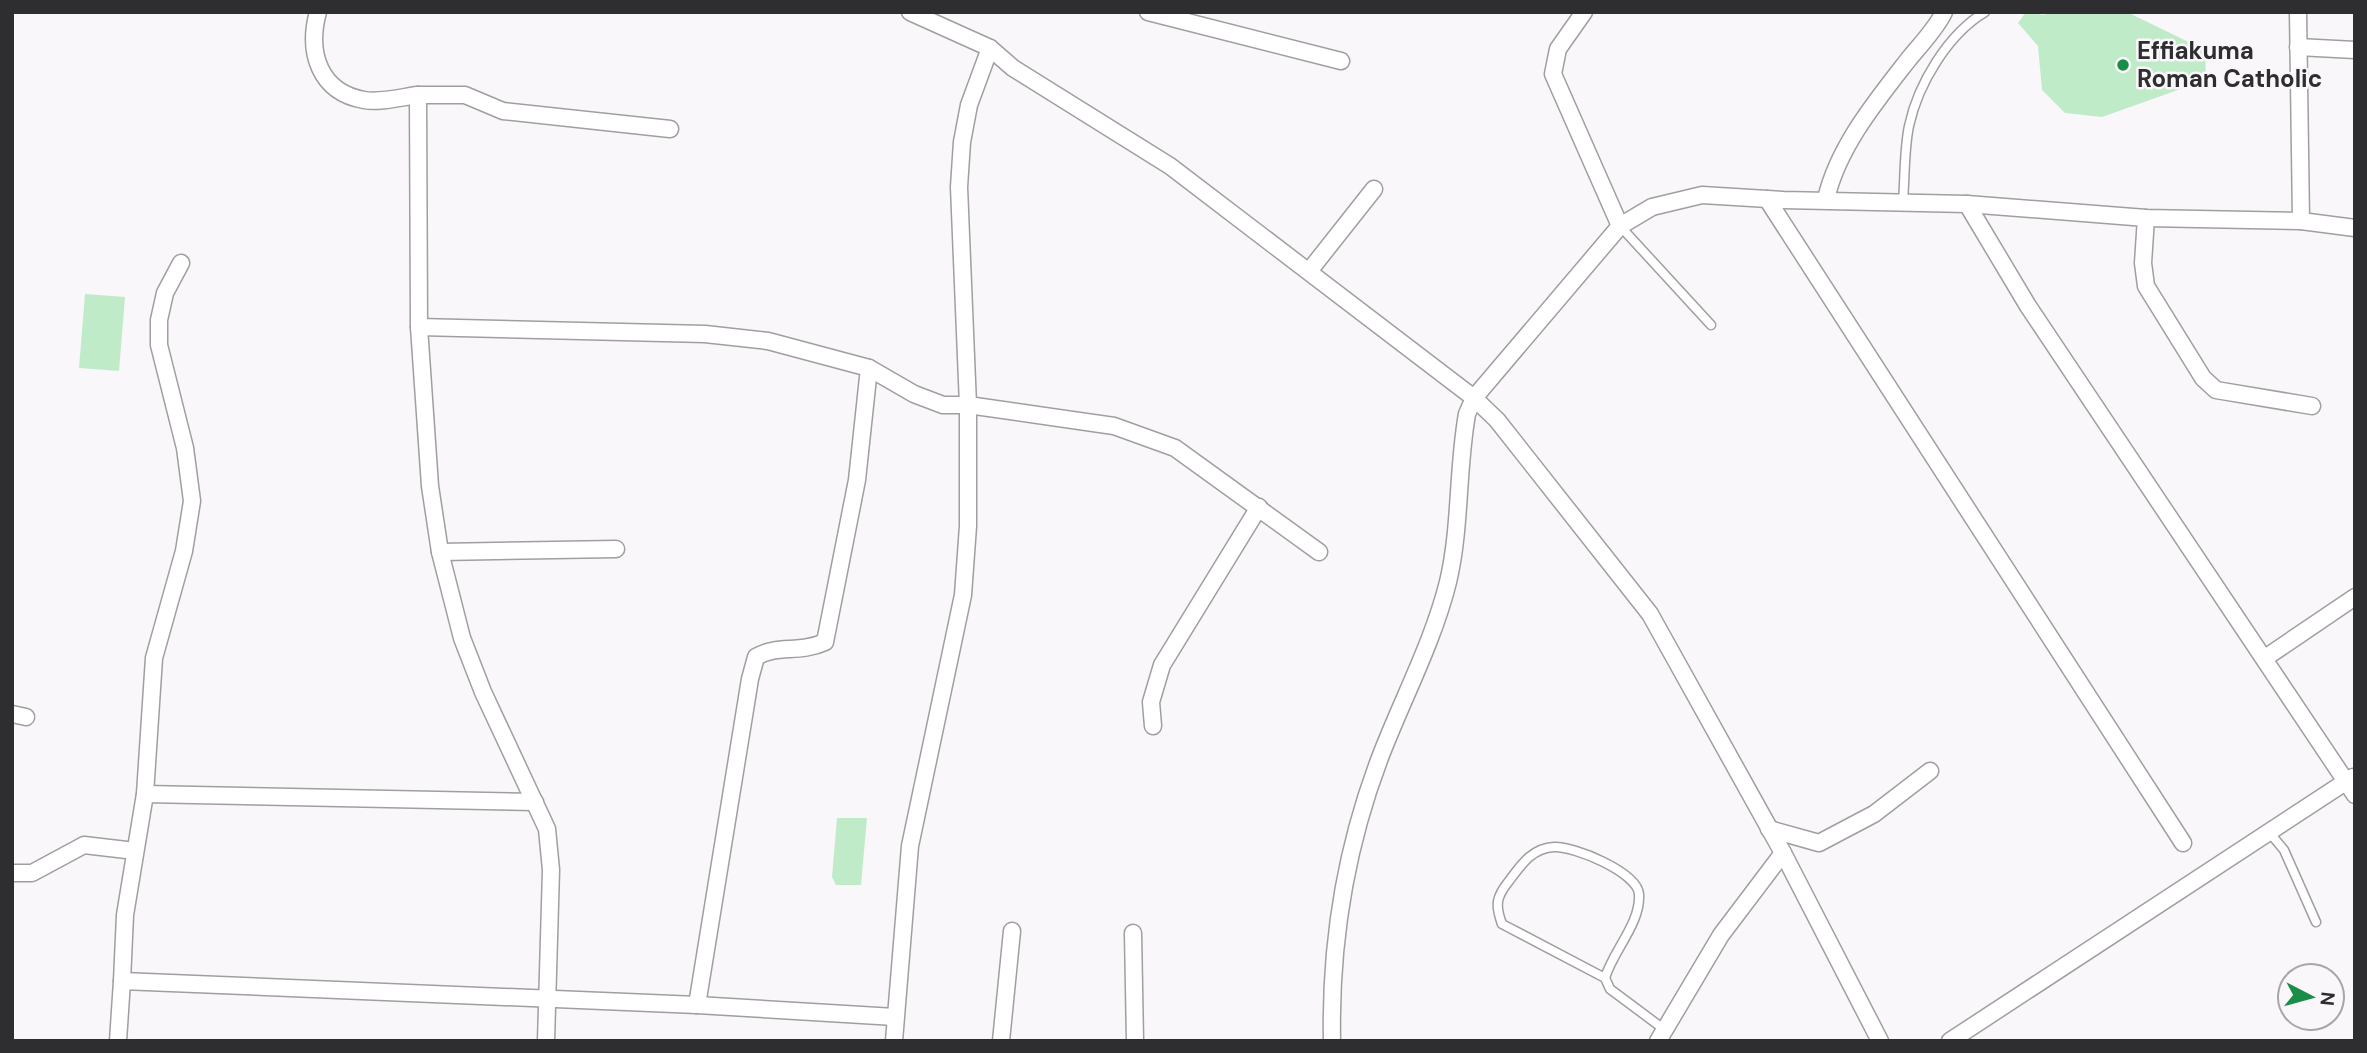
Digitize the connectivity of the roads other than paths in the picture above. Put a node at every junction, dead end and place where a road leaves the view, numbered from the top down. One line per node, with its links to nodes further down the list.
1 (318, 12): 13 (street)
2 (910, 12): 10 (street)
3 (1148, 12): 12 (street)
4 (1584, 12): 22 (street)
5 (1944, 12): 17 (street)
6 (1970, 12): 8 (lane)
7 (2298, 12): 9 (street)
8 (1984, 13): 18 (lane)
9 (2298, 47): 11 (street); 21 (street)
10 (990, 48): 25 (street); 30 (street)
11 (2355, 50)
12 (1341, 61)
13 (418, 95): 14 (street); 27 (street)
14 (670, 129)
15 (1374, 189): 25 (street)
16 (1767, 199): 17 (street); 22 (street); 45 (street)
17 (1826, 200): 18 (street)
18 (1903, 201): 19 (street)
19 (1967, 204): 20 (street); 37 (street)
20 (2146, 218): 21 (street); 31 (street)
21 (2301, 221): 23 (street)
22 (1620, 226): 26 (lane); 29 (street)
23 (2355, 229)
24 (181, 263): 41 (street)
25 (1310, 270): 29 (street)
26 (1711, 325)
27 (419, 327): 28 (street); 34 (street)
28 (869, 368): 30 (street); 55 (street)
29 (1474, 398): 43 (street); 63 (street)
30 (968, 405): 32 (street); 56 (street)
31 (2312, 406)
32 (1259, 507): 35 (street); 38 (street)
33 (616, 548): 34 (street)
34 (440, 551): 42 (street)
35 (1319, 552)
36 (2355, 597): 37 (street)
37 (2265, 658): 40 (street)
38 (1153, 726)
39 (1930, 771): 43 (street)
40 (2352, 784): 44 (street)
41 (145, 794): 42 (street); 46 (street)
42 (535, 802): 54 (street)
43 (1769, 830): 47 (street)
44 (2269, 832): 49 (lane); 65 (street)
45 (2183, 843)
46 (135, 851): 48 (street); 53 (street)
47 (1783, 853): 57 (street); 64 (street)
48 (12, 873)
49 (2316, 922)
50 (1012, 931): 61 (street)
51 (1133, 933): 62 (street)
52 (1605, 978): 52 (lane); 57 (lane)
53 (122, 981): 54 (street); 58 (street)
54 (548, 998): 55 (street); 59 (street)
55 (697, 1005): 56 (street)
56 (895, 1017): 60 (street)
57 (1661, 1035)
58 (118, 1041)
59 (546, 1041)
60 (894, 1041)
61 (1001, 1041)
62 (1135, 1041)
63 (1332, 1041)
64 (1880, 1041)
65 (1950, 1041)

